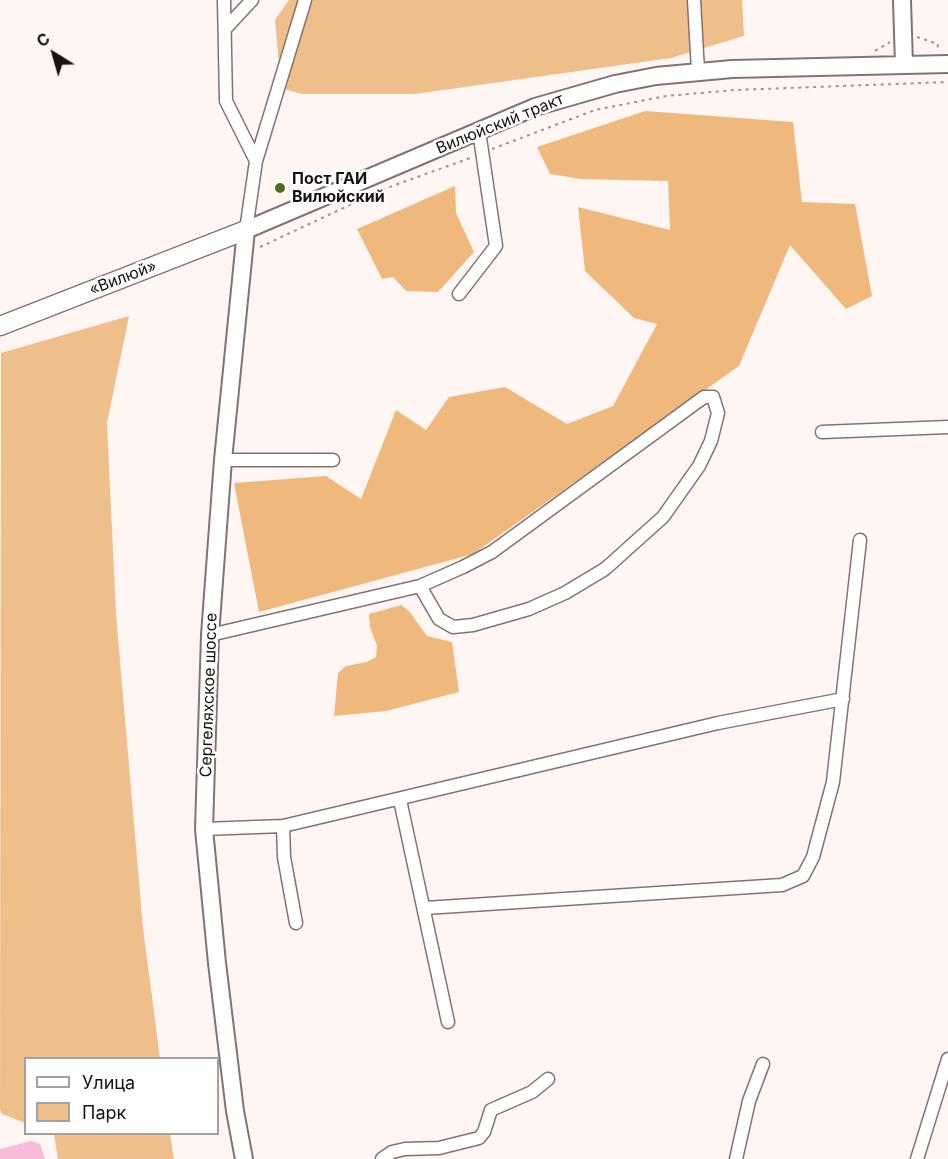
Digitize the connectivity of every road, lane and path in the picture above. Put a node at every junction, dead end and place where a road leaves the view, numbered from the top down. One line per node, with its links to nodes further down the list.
1 (224, 0): 6 (street)
2 (252, 0): 6 (street)
3 (305, 0): 13 (street)
4 (694, 0): 9 (street)
5 (902, 0): 8 (main road)
6 (226, 28): 13 (street)
7 (948, 64): 8 (main road, Вилюйский тракт)
8 (904, 65): 9 (main road, Вилюйский тракт)
9 (698, 71): 11 (main road, Вилюйский тракт)
10 (948, 82): 12 (path)
11 (479, 131): 12 (street); 14 (main road, Вилюйский тракт)
12 (482, 153): 15 (path); 16 (street)
13 (256, 160): 14 (street)
14 (246, 230): 15 (main road, Сергеляхское шоссе); 17 (highway, «Вилюй»)
15 (243, 254): 20 (main road, Сергеляхское шоссе)
16 (459, 294)
17 (0, 326)
18 (948, 427): 19 (street)
19 (822, 432)
20 (223, 460): 21 (street); 24 (main road, Сергеляхское шоссе)
21 (333, 460)
22 (860, 540): 25 (street)
23 (420, 586): 23 (street); 24 (street)
24 (210, 635): 28 (main road, Сергеляхское шоссе)
25 (843, 699): 26 (street); 29 (street)
26 (400, 800): 27 (street); 29 (street)
27 (283, 826): 28 (street); 30 (street)
28 (204, 829): 35 (main road, Сергеляхское шоссе)
29 (425, 908): 31 (street)
30 (296, 923)
31 (448, 1022)
32 (948, 1059): 38 (street)
33 (763, 1064): 37 (street)
34 (548, 1079): 36 (street)
35 (244, 1159)
36 (382, 1159)
37 (736, 1159)
38 (917, 1159)

